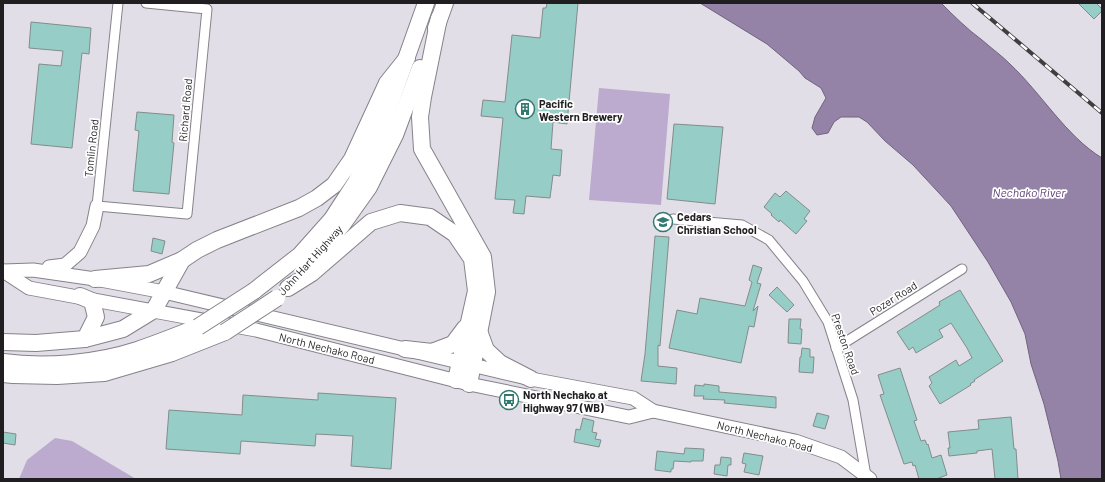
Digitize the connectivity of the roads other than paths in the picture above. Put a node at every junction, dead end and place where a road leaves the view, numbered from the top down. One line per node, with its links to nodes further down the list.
1 (118, 3): 6 (street, Tomlin Road)
2 (146, 3): 6 (street, Richard Road)
3 (426, 3): 5 (highway, John Hart Highway)
4 (442, 10): 13 (highway, John Hart Highway); 16 (highway)
5 (407, 58): 8 (highway); 21 (highway, John Hart Highway, bridge)
6 (97, 206): 10 (main road)
7 (672, 219): 19 (street, Preston Road)
8 (182, 260): 11 (highway); 12 (highway)
9 (962, 269): 19 (street, Pozer Road)
10 (34, 270): 11 (main road, North Nechako Road); 14 (main road, North Nechako Road)
11 (95, 279): 12 (main road, North Nechako Road)
12 (164, 292): 15 (highway); 20 (main road, North Nechako Road)
13 (282, 293): 16 (highway); 23 (highway, John Hart Highway, bridge)
14 (80, 296): 15 (main road, North Nechako Road); 17 (highway)
15 (154, 310): 17 (highway); 25 (main road, North Nechako Road)
16 (473, 328): 20 (highway); 22 (highway); 24 (highway)
17 (85, 339): 18 (highway)
18 (3, 342)
19 (836, 348): 27 (street, Preston Road)
20 (406, 349): 22 (main road, North Nechako Road)
21 (3, 362)
22 (467, 363): 24 (main road, North Nechako Road); 25 (highway)
23 (3, 374)
24 (531, 379): 26 (main road, North Nechako Road)
25 (462, 382): 26 (main road, North Nechako Road)
26 (653, 411): 27 (main road, North Nechako Road)
27 (868, 478)

